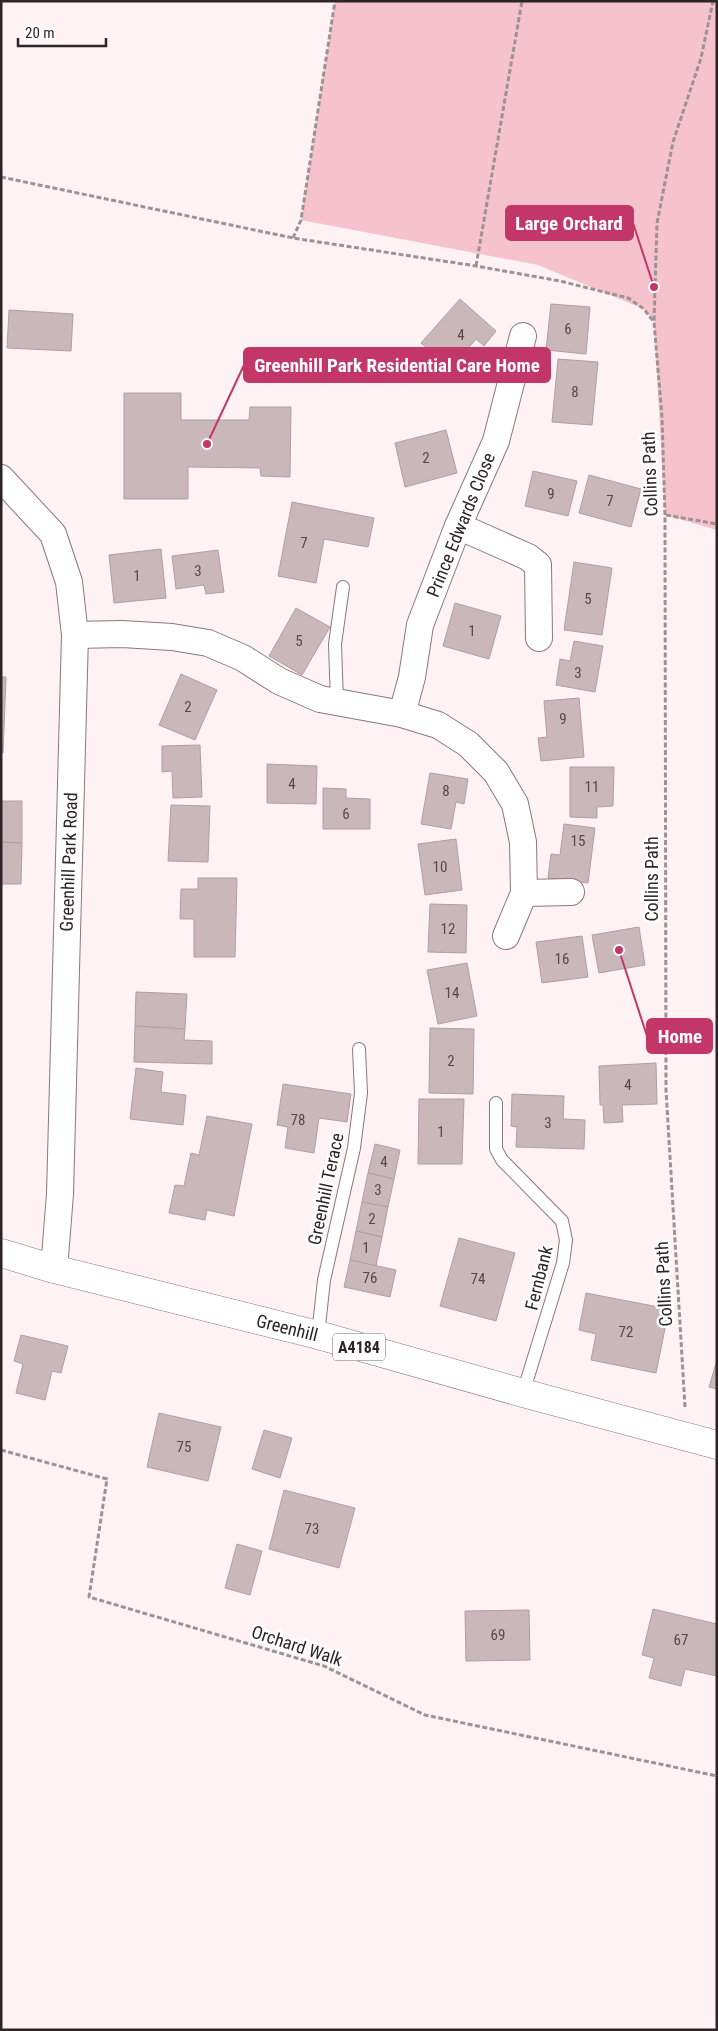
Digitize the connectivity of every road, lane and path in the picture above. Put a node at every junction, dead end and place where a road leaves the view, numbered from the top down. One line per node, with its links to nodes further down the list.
1 (336, 1): 5 (path)
2 (522, 1): 6 (path)
3 (713, 1): 7 (path, Collins Path)
4 (1, 177): 5 (path)
5 (293, 238): 6 (path)
6 (476, 266): 7 (path)
7 (654, 322): 10 (path, Collins Path)
8 (523, 336): 12 (street, Prince Edwards Close)
9 (1, 478): 14 (street, Greenhill Park Road)
10 (666, 515): 11 (path); 27 (path, Collins Path)
11 (717, 524)
12 (458, 526): 15 (street); 17 (street, Prince Edwards Close)
13 (343, 587): 16 (lane)
14 (75, 635): 16 (street); 24 (street, Greenhill Park Road)
15 (539, 638)
16 (337, 702): 17 (street)
17 (402, 714): 19 (street)
18 (571, 892): 19 (street)
19 (524, 893): 20 (street)
20 (506, 936)
21 (359, 1049): 25 (lane, Greenhill Terace)
22 (496, 1103): 26 (lane, Fernbank)
23 (1, 1253): 24 (main road, Greenhill / A4184)
24 (54, 1269): 25 (main road, Greenhill / A4184)
25 (318, 1335): 26 (main road, Greenhill / A4184)
26 (523, 1393): 27 (main road, Greenhill / A4184)
27 (687, 1436): 28 (main road, Greenhill / A4184)
28 (717, 1445)
29 (1, 1450): 30 (path, Orchard Walk)
30 (717, 1776)

